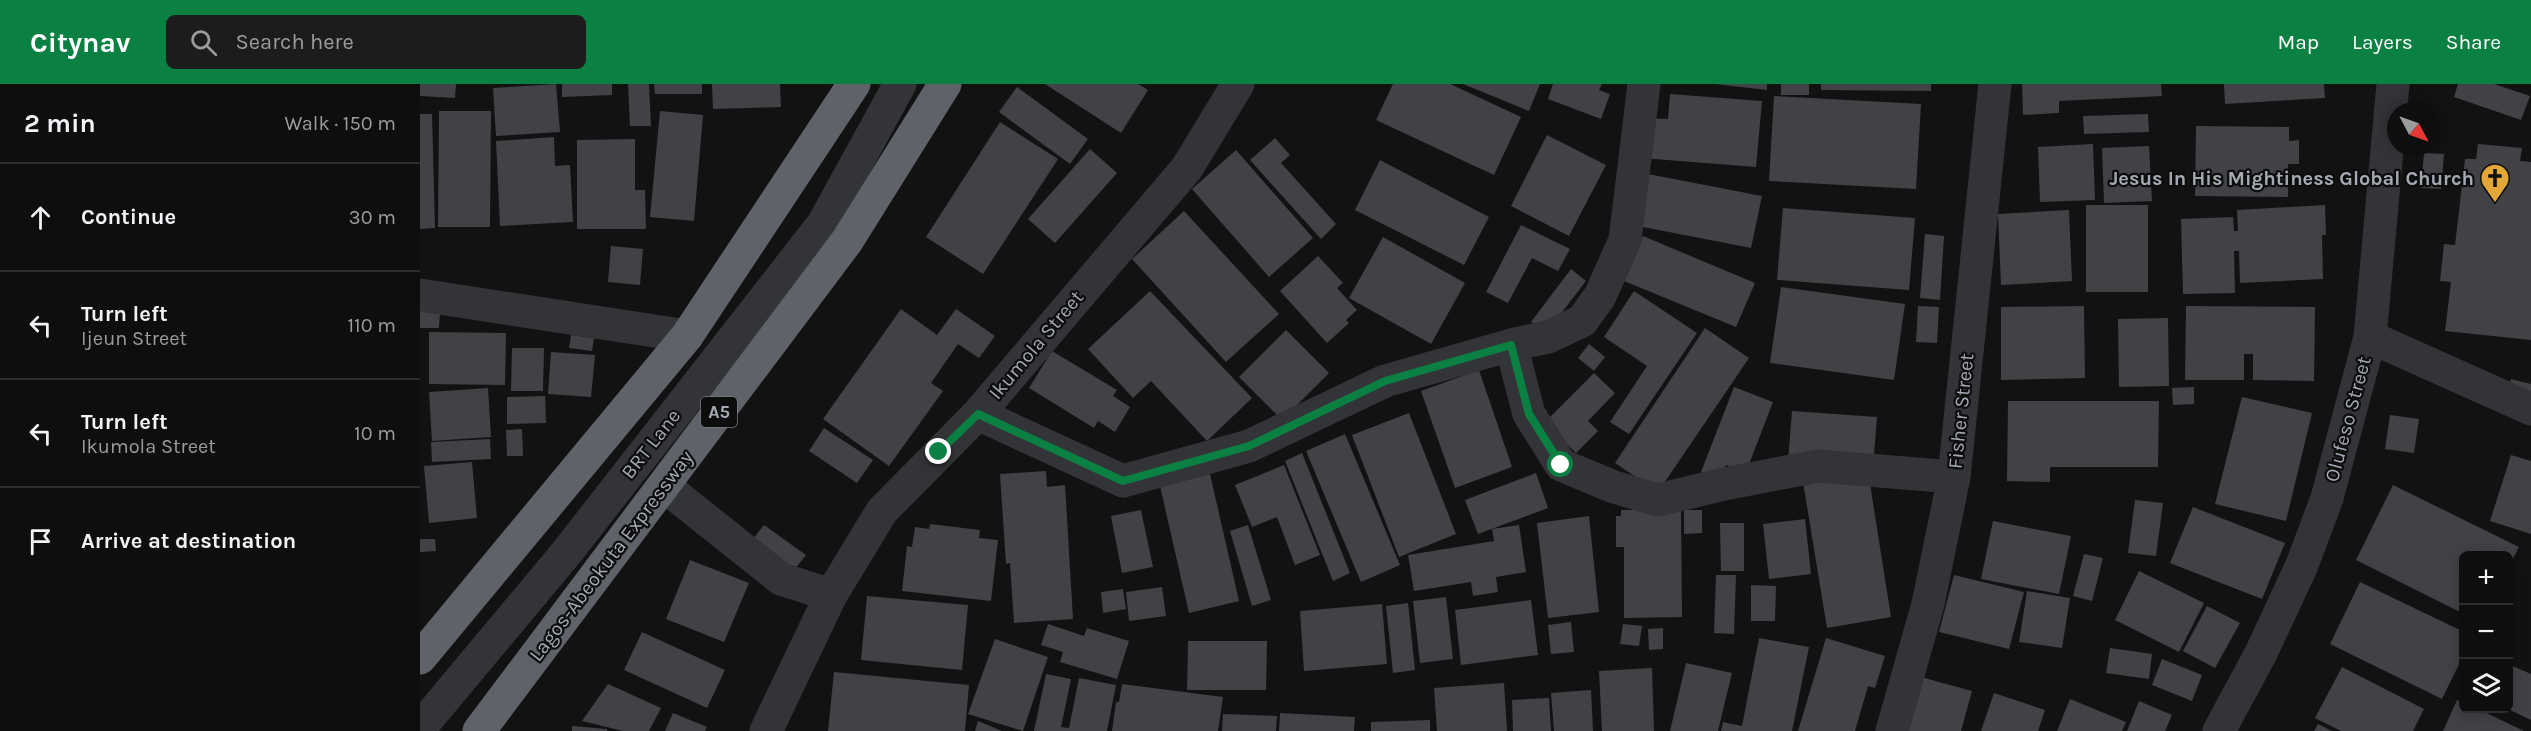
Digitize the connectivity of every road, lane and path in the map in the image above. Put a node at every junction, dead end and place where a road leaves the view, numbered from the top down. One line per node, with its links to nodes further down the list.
1 (854, 84): 9 (highway)
2 (900, 84): 18 (street, BRT Lane)
3 (945, 84): 15 (highway, Lagos-Abeokuta Expressway / A5)
4 (1238, 84): 13 (street, Ikumola Street)
5 (1644, 84): 11 (street)
6 (1995, 84): 14 (street, Fisher Street)
7 (2393, 84): 10 (street, Olufeso Street)
8 (420, 295): 9 (street)
9 (687, 336): 17 (highway)
10 (2370, 337): 12 (street); 22 (street, Olufeso Street)
11 (1511, 345): 13 (street); 14 (street)
12 (2531, 410)
13 (978, 414): 16 (street, Ikumola Street)
14 (1954, 477): 21 (street, Fisher Street)
15 (664, 486): 16 (street); 19 (highway, Lagos-Abeokuta Expressway / A5)
16 (831, 595): 20 (street, Ikumola Street)
17 (420, 658)
18 (420, 728)
19 (479, 731)
20 (766, 731)
21 (1892, 731)
22 (2219, 731)

